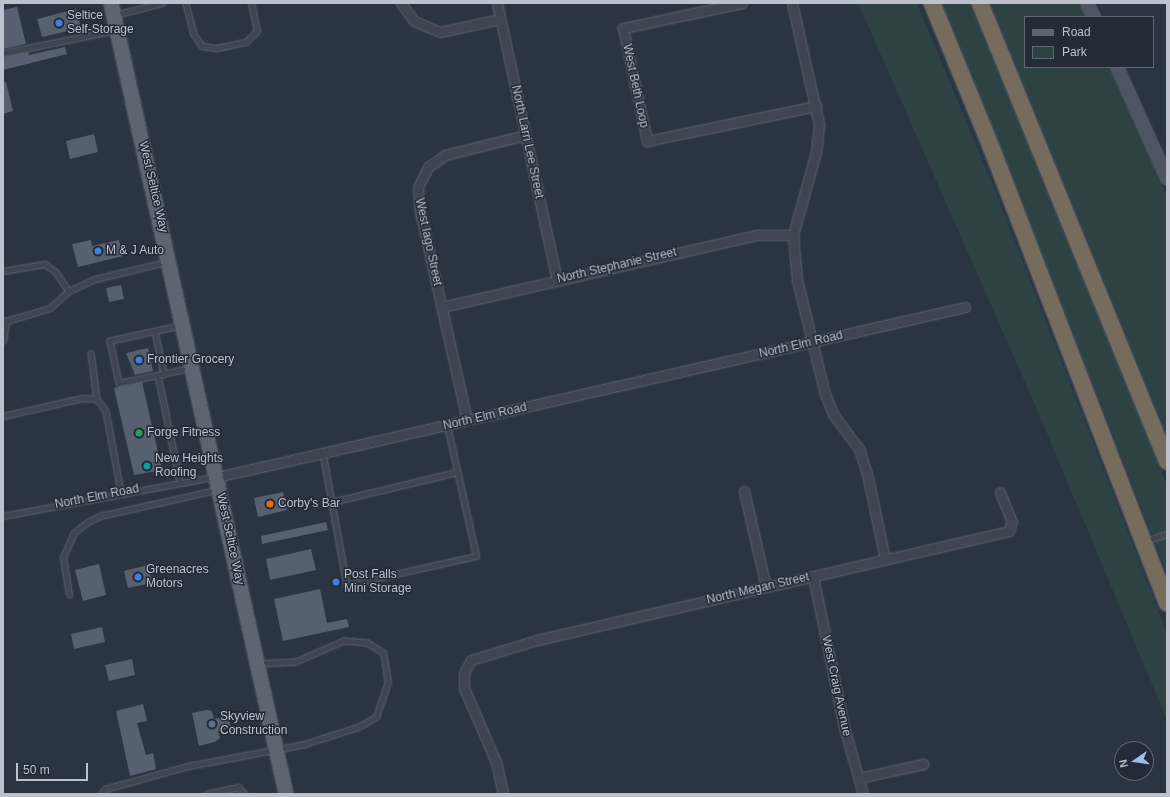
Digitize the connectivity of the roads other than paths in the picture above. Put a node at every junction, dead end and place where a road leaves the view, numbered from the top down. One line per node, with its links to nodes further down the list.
1 (162, 3): 11 (lane)
2 (186, 3): 3 (lane)
3 (251, 3)
4 (401, 3): 13 (street)
5 (497, 3): 13 (street, North Larri Lee Street)
6 (742, 3): 17 (street, West Beth Loop)
7 (792, 3): 17 (street)
8 (932, 3): 51 (highway)
9 (980, 3): 41 (highway)
10 (1088, 3): 12 (street)
11 (113, 9): 14 (main road, West Seltice Way)
12 (1094, 16)
13 (500, 19): 18 (street, North Larri Lee Street)
14 (118, 30): 15 (lane); 21 (main road, West Seltice Way)
15 (3, 54)
16 (1117, 68): 19 (street)
17 (816, 106): 20 (street)
18 (525, 135): 23 (street, North Larri Lee Street); 25 (street, West Iago Street)
19 (1167, 178)
20 (793, 235): 23 (street, North Stephanie Street); 31 (street)
21 (170, 261): 24 (lane); 28 (main road, West Seltice Way)
22 (3, 271): 24 (lane)
23 (557, 280): 25 (street, North Stephanie Street)
24 (69, 291): 27 (lane)
25 (442, 307): 38 (street, West Iago Street)
26 (965, 308): 31 (street, North Elm Road)
27 (5, 322): 30 (lane)
28 (184, 325): 29 (lane); 33 (main road, West Seltice Way)
29 (155, 331): 34 (lane); 35 (lane)
30 (3, 342)
31 (812, 343): 38 (street, North Elm Road); 52 (street)
32 (90, 353): 36 (lane)
33 (194, 368): 34 (lane); 44 (main road, West Seltice Way)
34 (164, 374): 35 (lane)
35 (158, 375): 43 (lane)
36 (97, 400): 37 (lane); 46 (lane)
37 (3, 416)
38 (467, 420): 39 (street, North Elm Road)
39 (447, 425): 40 (street, North Elm Road); 42 (lane)
40 (322, 453): 44 (street, North Elm Road); 48 (lane)
41 (1167, 461)
42 (456, 472): 48 (lane); 48 (lane)
43 (180, 482): 44 (lane, North Elm Road); 46 (lane, North Elm Road)
44 (218, 483): 55 (lane); 57 (main road, West Seltice Way)
45 (744, 491): 54 (street)
46 (121, 492): 49 (lane, North Elm Road)
47 (1000, 492): 52 (street, North Megan Street)
48 (332, 502)
49 (3, 516)
50 (1167, 534): 51 (lane)
51 (1144, 542): 56 (highway)
52 (885, 559): 53 (street, North Megan Street)
53 (813, 576): 54 (street, North Megan Street); 60 (street, West Craig Avenue)
54 (766, 587): 65 (street, North Megan Street)
55 (69, 595)
56 (1167, 604)
57 (258, 664): 58 (main road, West Seltice Way); 58 (lane)
58 (276, 750): 61 (lane); 64 (main road, West Seltice Way)
59 (923, 764): 60 (street)
60 (860, 778): 66 (street, West Craig Avenue)
61 (101, 794)
62 (206, 794): 63 (lane)
63 (246, 794)
64 (286, 794)
65 (503, 794)
66 (863, 794)

